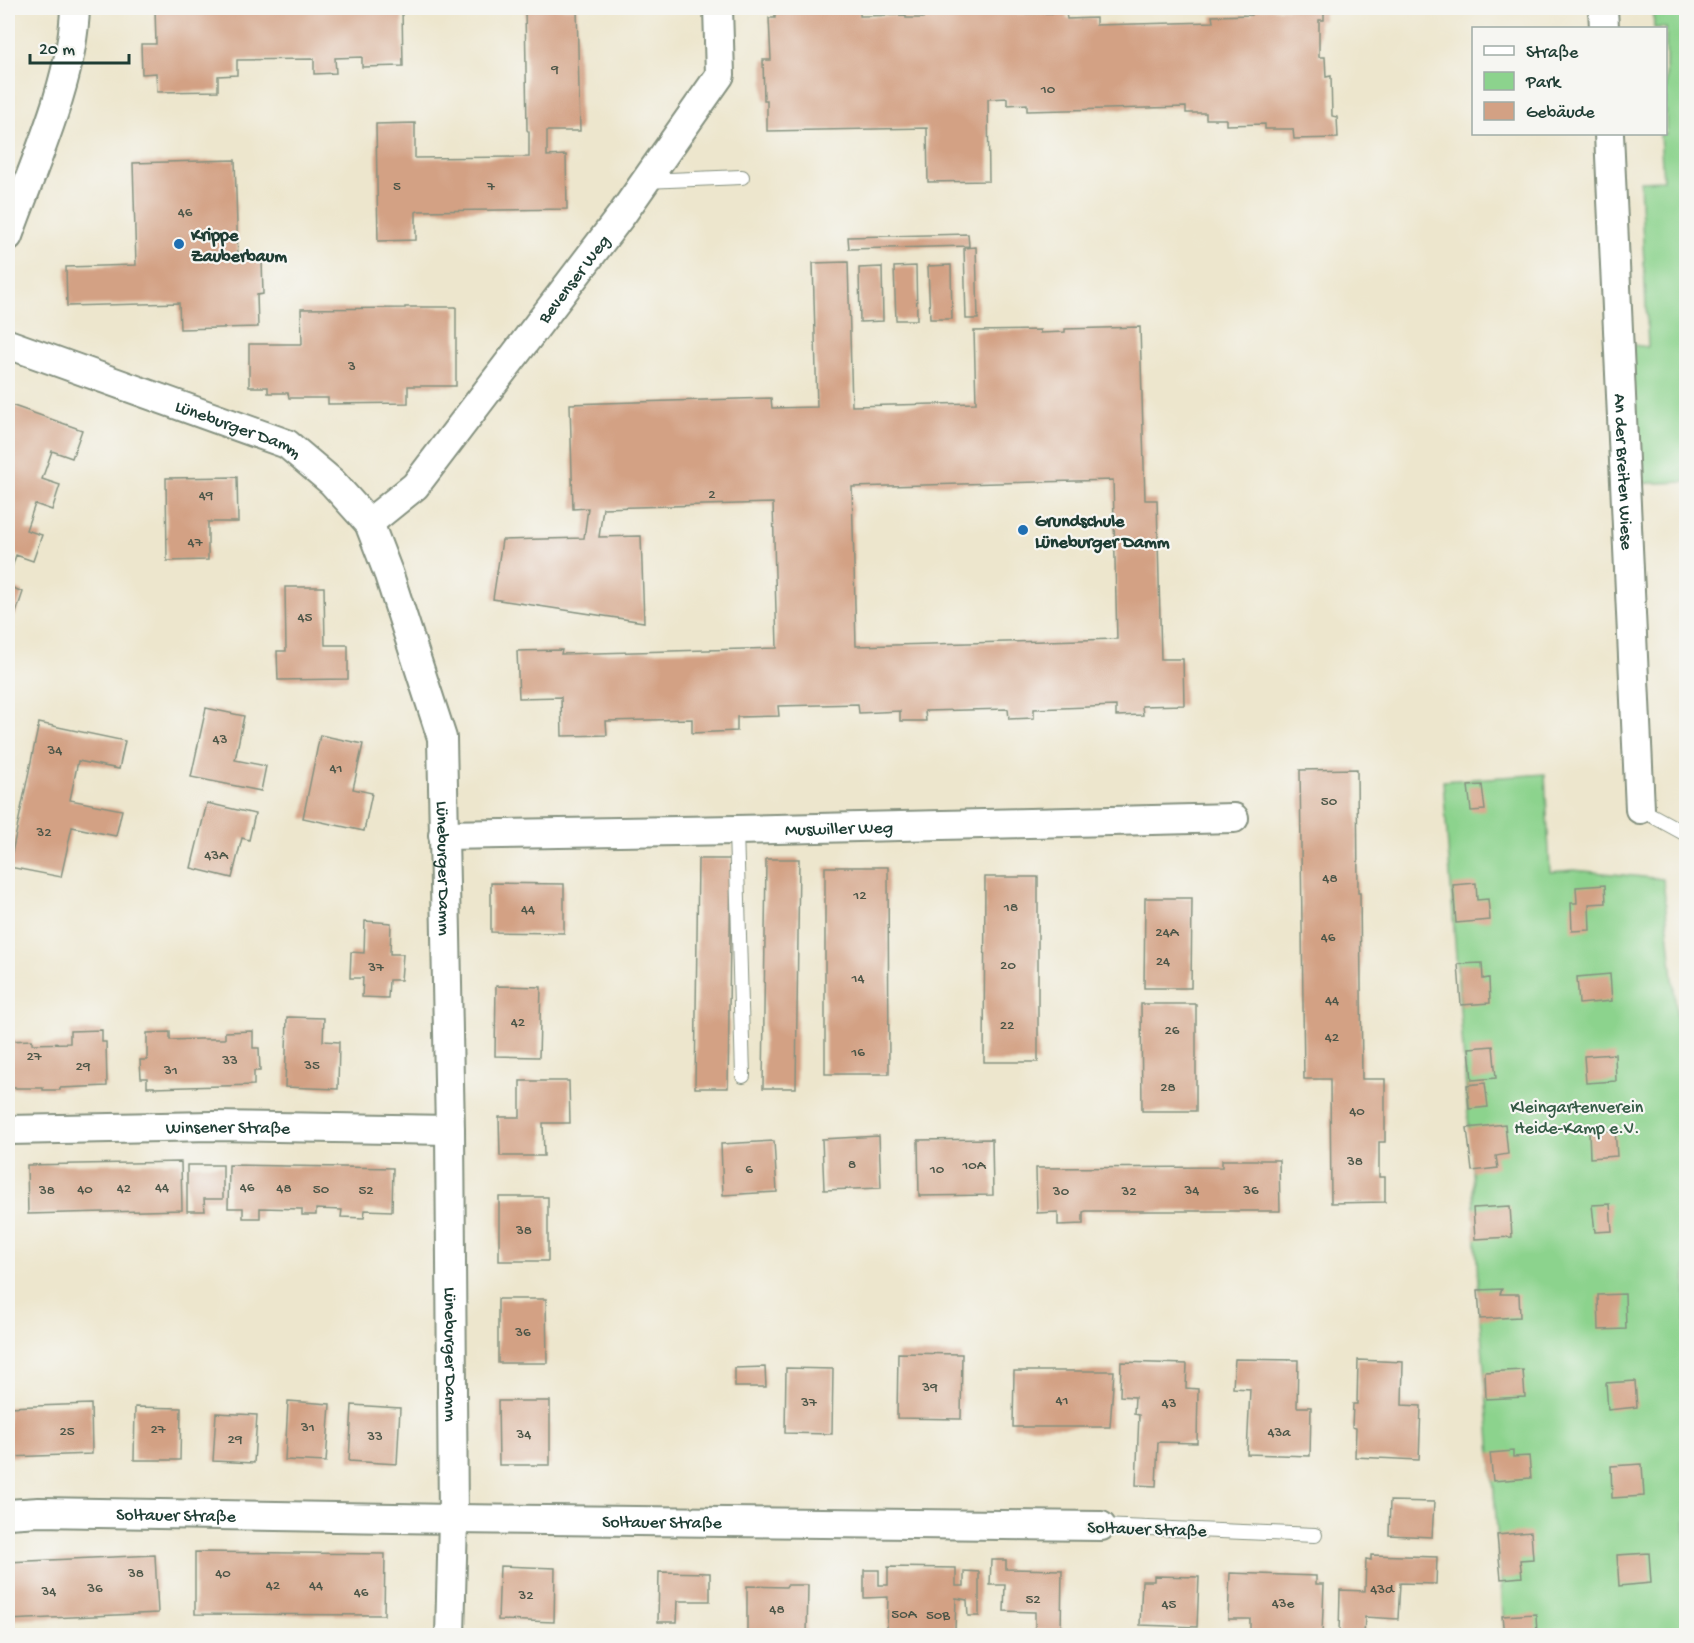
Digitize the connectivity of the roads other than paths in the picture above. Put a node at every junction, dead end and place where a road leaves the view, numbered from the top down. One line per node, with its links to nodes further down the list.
1 (75, 8): 8 (street)
2 (718, 8): 7 (street, Bevenser Weg)
3 (1604, 8): 4 (street)
4 (1604, 27)
5 (1609, 135): 11 (street, An der Breiten Wiese)
6 (742, 177): 7 (lane)
7 (645, 181): 10 (street, Bevenser Weg)
8 (8, 236)
9 (8, 345): 10 (street, Lüneburger Damm)
10 (369, 523): 15 (street, Lüneburger Damm)
11 (1640, 809): 14 (lane)
12 (1234, 818): 13 (street, Muswiller Weg)
13 (736, 830): 15 (street, Muswiller Weg); 16 (lane)
14 (1686, 834)
15 (443, 835): 17 (street, Lüneburger Damm)
16 (743, 1076)
17 (450, 1130): 18 (street, Winsener Straße); 20 (street, Lüneburger Damm)
18 (8, 1131)
19 (8, 1514): 20 (street, Soltauer Straße)
20 (453, 1520): 21 (street, Soltauer Straße); 23 (street, Lüneburger Damm)
21 (1101, 1526): 22 (lane, Soltauer Straße)
22 (1316, 1535)
23 (450, 1635)

